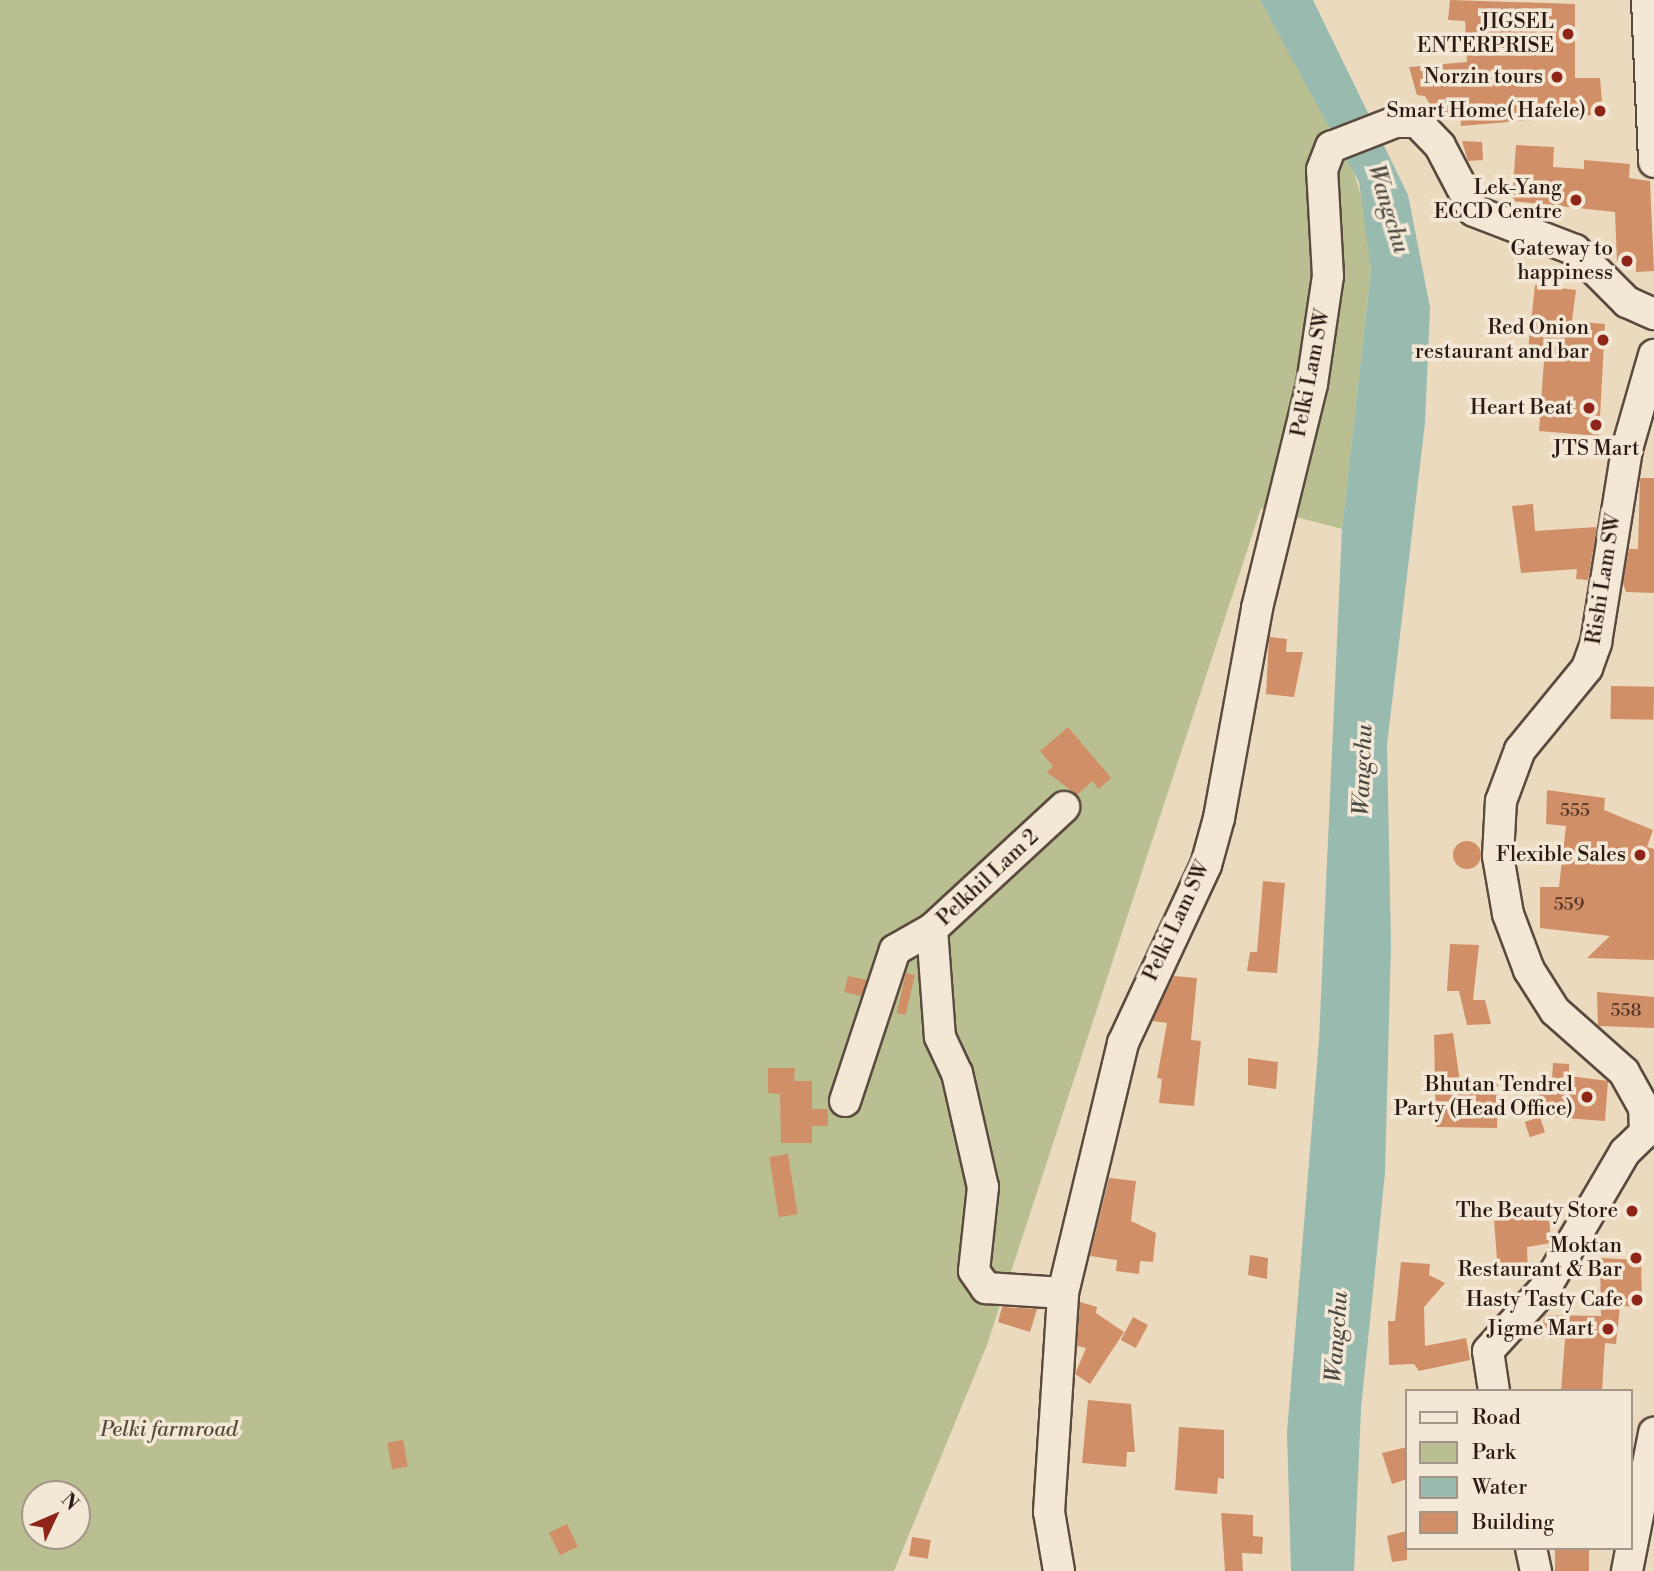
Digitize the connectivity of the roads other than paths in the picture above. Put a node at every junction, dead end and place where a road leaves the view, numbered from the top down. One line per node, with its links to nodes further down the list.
1 (1647, 0): 2 (street)
2 (1654, 162)
3 (1654, 314): 9 (street, Pelki Lam SW)
4 (1654, 355): 8 (street, Rishi Lam SW)
5 (1064, 807): 6 (street, Pelkhil Lam 2)
6 (932, 929): 7 (street); 9 (street, Pelkhil Lam 2)
7 (845, 1101)
8 (1649, 1133): 10 (street, Rishi Lam SW)
9 (1063, 1293): 15 (street, Pelki Lam SW)
10 (1494, 1389)
11 (1654, 1433): 12 (street)
12 (1633, 1540)
13 (1531, 1550): 16 (street)
14 (1631, 1550): 17 (street)
15 (1059, 1571)
16 (1536, 1571)
17 (1627, 1571)

